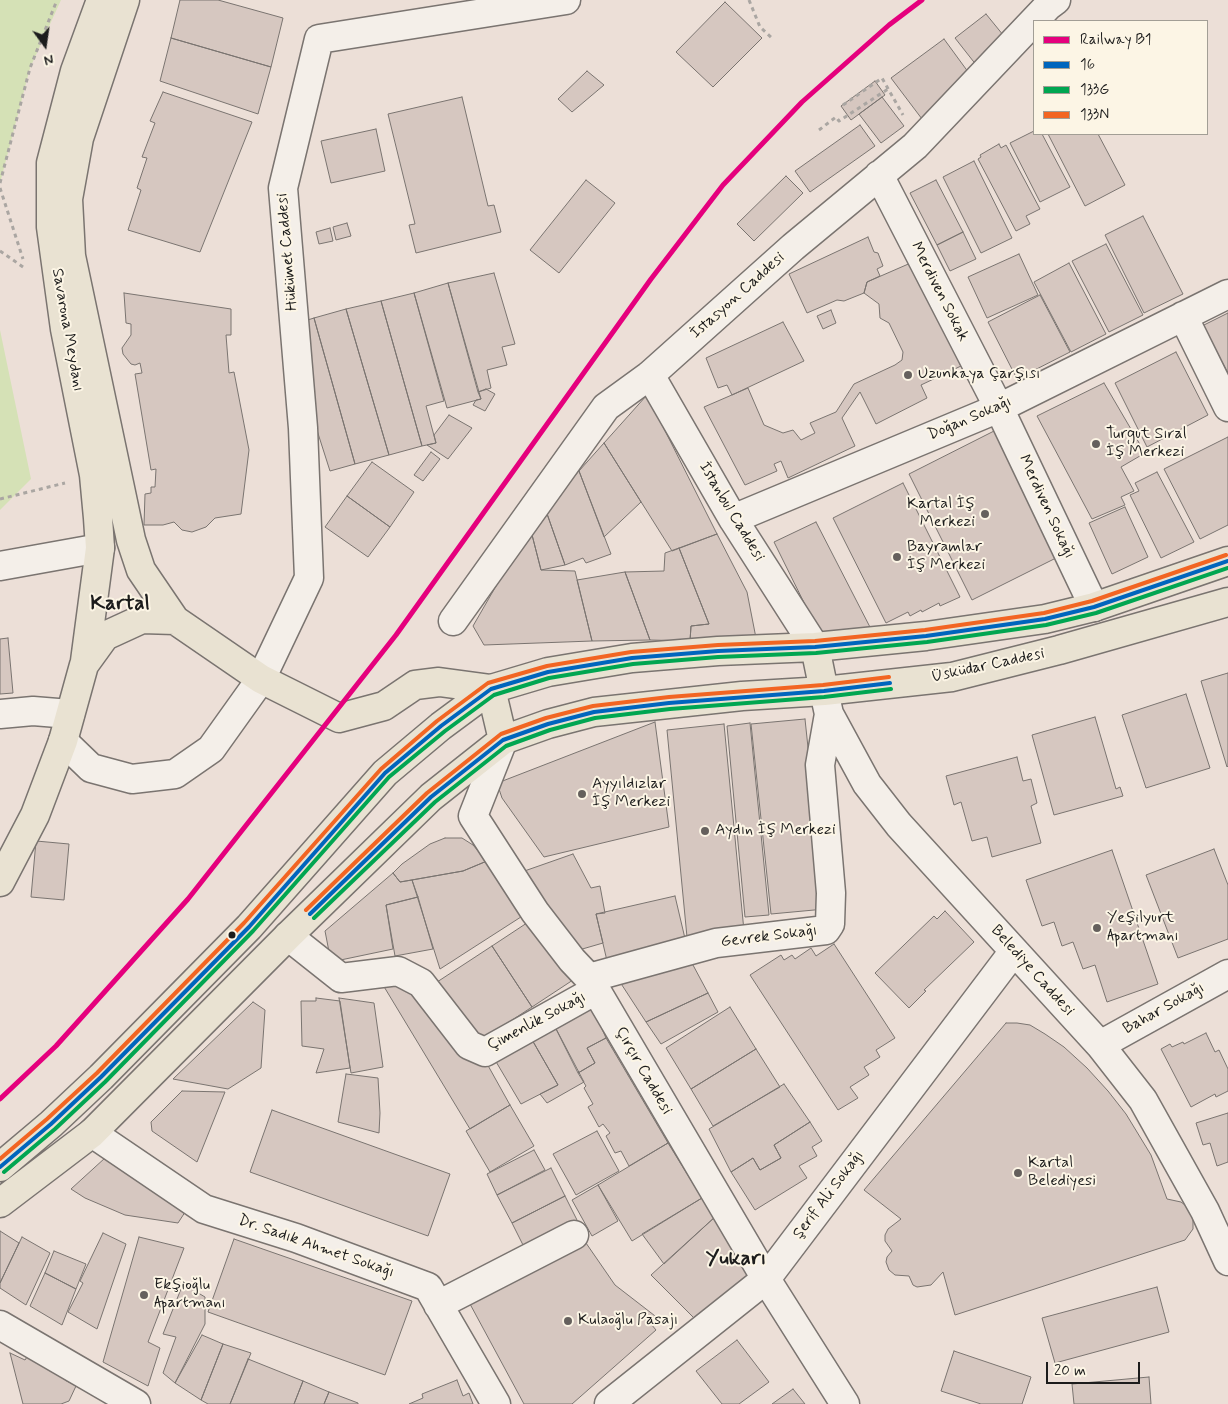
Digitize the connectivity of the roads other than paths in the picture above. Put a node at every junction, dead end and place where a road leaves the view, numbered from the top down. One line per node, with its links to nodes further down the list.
1 (101, 0): 14 (main road, Savarona Meydanı)
2 (125, 0): 19 (main road, Savarona Meydanı)
3 (566, 0): 23 (street, Hükümet Caddesi)
4 (1056, 0): 5 (street, İstasyon Caddesi)
5 (1035, 20)
6 (1033, 22): 7 (street, İstasyon Caddesi)
7 (879, 175): 10 (street, İstasyon Caddesi); 12 (street, Merdiven Sokak)
8 (1228, 294): 9 (street, Doğan Sokağı)
9 (1183, 316): 11 (street); 12 (street, Doğan Sokağı)
10 (650, 375): 13 (street, İstanbul Caddesi); 20 (street, İstasyon Caddesi)
11 (1228, 407)
12 (999, 408): 13 (street, Doğan Sokağı); 18 (street, Merdiven Sokağı)
13 (733, 519): 21 (street, İstanbul Caddesi)
14 (100, 548): 16 (street); 22 (main road, Savarona Meydanı)
15 (1228, 561): 18 (main road)
16 (0, 566)
17 (1228, 602): 25 (main road, Üsküdar Caddesi)
18 (1094, 607): 21 (main road)
19 (175, 620): 22 (main road); 23 (main road)
20 (453, 620)
21 (815, 647): 24 (main road); 25 (main road)
22 (84, 665): 27 (main road)
23 (261, 679): 24 (main road); 29 (street)
24 (491, 689): 28 (main road); 37 (main road)
25 (827, 702): 28 (main road, Üsküdar Caddesi); 32 (street, Belediye Caddesi); 34 (street, Gevrek Sokağı)
26 (0, 714): 27 (street)
27 (70, 714): 29 (main road)
28 (503, 740): 31 (main road, Üsküdar Caddesi); 34 (street, Çırçır Caddesi)
29 (63, 741): 30 (main road)
30 (0, 882)
31 (288, 936): 34 (street, Çimenlik Sokağı); 36 (main road, Üsküdar Caddesi)
32 (1014, 951): 35 (street, Belediye Caddesi); 42 (street, Şerif Ali Sokağı)
33 (1228, 974): 35 (street, Bahar Sokağı)
34 (592, 984): 42 (street, Çırçır Caddesi)
35 (1100, 1045): 39 (street, Belediye Caddesi)
36 (92, 1133): 38 (main road, Üsküdar Caddesi); 43 (street, Dr. Sadık Ahmet Sokağı)
37 (0, 1167)
38 (0, 1203)
39 (1216, 1210): 41 (street, Belediye Caddesi)
40 (574, 1235): 43 (street)
41 (1228, 1260)
42 (766, 1279): 45 (street, Çırçır Caddesi); 48 (street, Şerif Ali Sokağı)
43 (438, 1305): 47 (street, Dr. Sadık Ahmet Sokağı)
44 (0, 1325): 46 (street)
45 (846, 1403)
46 (136, 1404)
47 (496, 1404)
48 (609, 1404)

